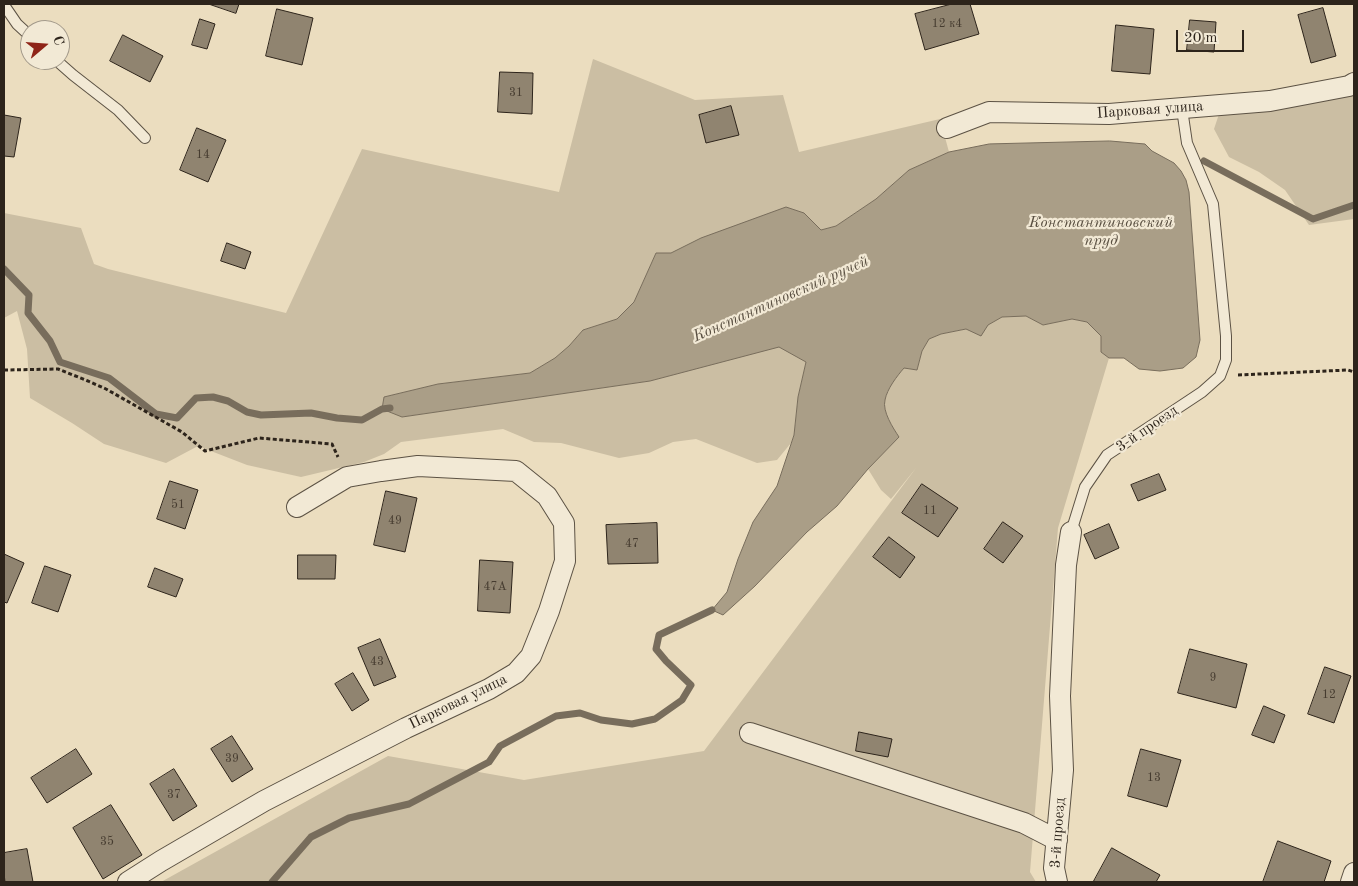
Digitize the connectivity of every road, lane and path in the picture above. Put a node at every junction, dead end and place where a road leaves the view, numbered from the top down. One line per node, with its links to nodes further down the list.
1 (4, 5): 2 (lane)
2 (20, 27)
3 (67, 70): 7 (lane)
4 (1354, 83): 5 (street, Парковая улица)
5 (1182, 109): 6 (street, Парковая улица); 10 (lane)
6 (947, 128)
7 (145, 138)
8 (4, 370): 11 (path)
9 (1354, 372): 10 (path)
10 (1220, 376): 13 (lane, 3-й проезд)
11 (347, 477): 12 (street, Парковая улица); 17 (street, Парковая улица)
12 (297, 507)
13 (1071, 532): 15 (street, 3-й проезд)
14 (750, 733): 15 (street)
15 (1057, 840): 18 (street, 3-й проезд)
16 (1354, 873): 19 (street)
17 (128, 882)
18 (1057, 882)
19 (1351, 882)

